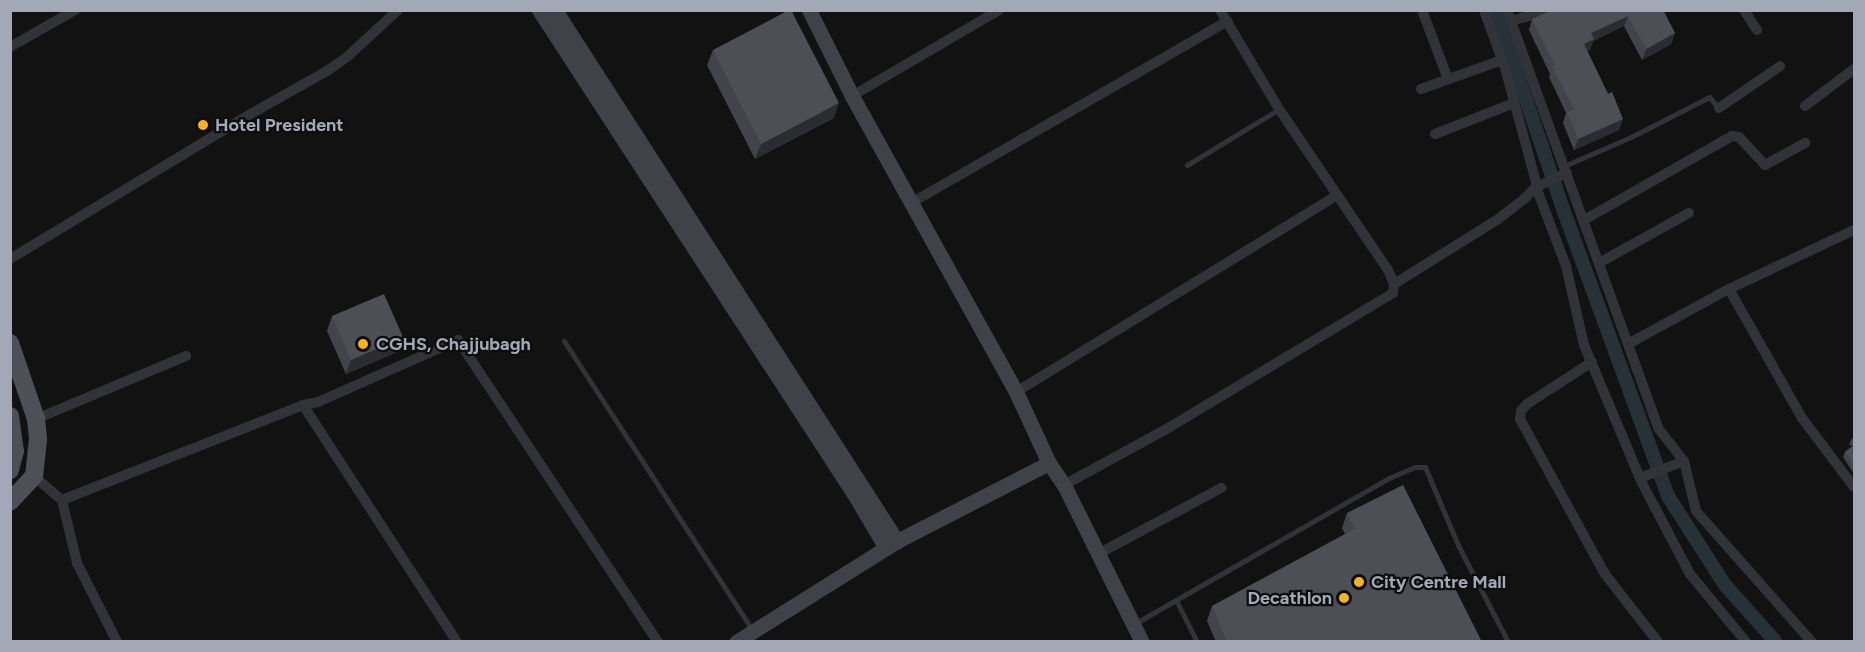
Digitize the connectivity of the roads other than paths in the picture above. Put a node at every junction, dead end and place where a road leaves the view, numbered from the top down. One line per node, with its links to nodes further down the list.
1 (75, 10): 15 (street)
2 (398, 10): 36 (street)
3 (538, 10): 45 (street)
4 (555, 10): 45 (street)
5 (809, 10): 21 (street)
6 (999, 10): 21 (street)
7 (1220, 10): 13 (street)
8 (1422, 10): 19 (street)
9 (1484, 10): 16 (street)
10 (1551, 10): 12 (street)
11 (1744, 10): 14 (street)
12 (1508, 16): 29 (street)
13 (1227, 21): 25 (street); 32 (street)
14 (1756, 30)
15 (10, 47)
16 (1502, 60): 19 (street); 22 (street)
17 (1780, 66): 24 (street)
18 (1854, 69): 23 (street)
19 (1448, 79): 20 (street)
20 (1421, 89)
21 (852, 96): 32 (street)
22 (1514, 103): 26 (street); 30 (street)
23 (1805, 106)
24 (1719, 108): 29 (lane)
25 (1279, 109): 28 (lane); 31 (street)
26 (1435, 134)
27 (1805, 143): 34 (street)
28 (1187, 165)
29 (1564, 171): 30 (street); 34 (street)
30 (1540, 185): 38 (street); 44 (street)
31 (1336, 195): 38 (street); 46 (street)
32 (911, 203): 46 (street)
33 (1689, 213): 37 (street)
34 (1584, 220): 37 (street)
35 (1854, 230): 39 (street)
36 (10, 259)
37 (1599, 263): 42 (street)
38 (1394, 284): 55 (street)
39 (1729, 289): 42 (street); 56 (street)
40 (564, 341): 64 (lane)
41 (10, 344): 49 (main road)
42 (1628, 344): 50 (street)
43 (186, 356): 49 (street)
44 (1592, 362): 54 (street); 72 (street)
45 (785, 377): 60 (street)
46 (1016, 392): 51 (street)
47 (303, 405): 58 (street); 66 (street); 67 (street)
48 (10, 416): 52 (main road)
49 (36, 419): 53 (main road)
50 (1680, 462): 54 (street); 74 (street)
51 (1049, 463): 55 (street); 60 (street)
52 (10, 470)
53 (34, 476): 58 (street); 59 (main road)
54 (1640, 478): 73 (street)
55 (1064, 485): 61 (street)
56 (1854, 487)
57 (1221, 488): 61 (street)
58 (62, 500): 65 (street)
59 (10, 502)
60 (892, 544): 64 (street)
61 (1098, 554): 63 (street)
62 (1176, 600): 63 (lane); 70 (lane); 71 (lane)
63 (1134, 625): 69 (street)
64 (753, 631): 68 (street)
65 (117, 642)
66 (457, 642)
67 (658, 642)
68 (736, 642)
69 (1142, 642)
70 (1197, 642)
71 (1508, 642)
72 (1658, 642)
73 (1746, 642)
74 (1812, 642)

